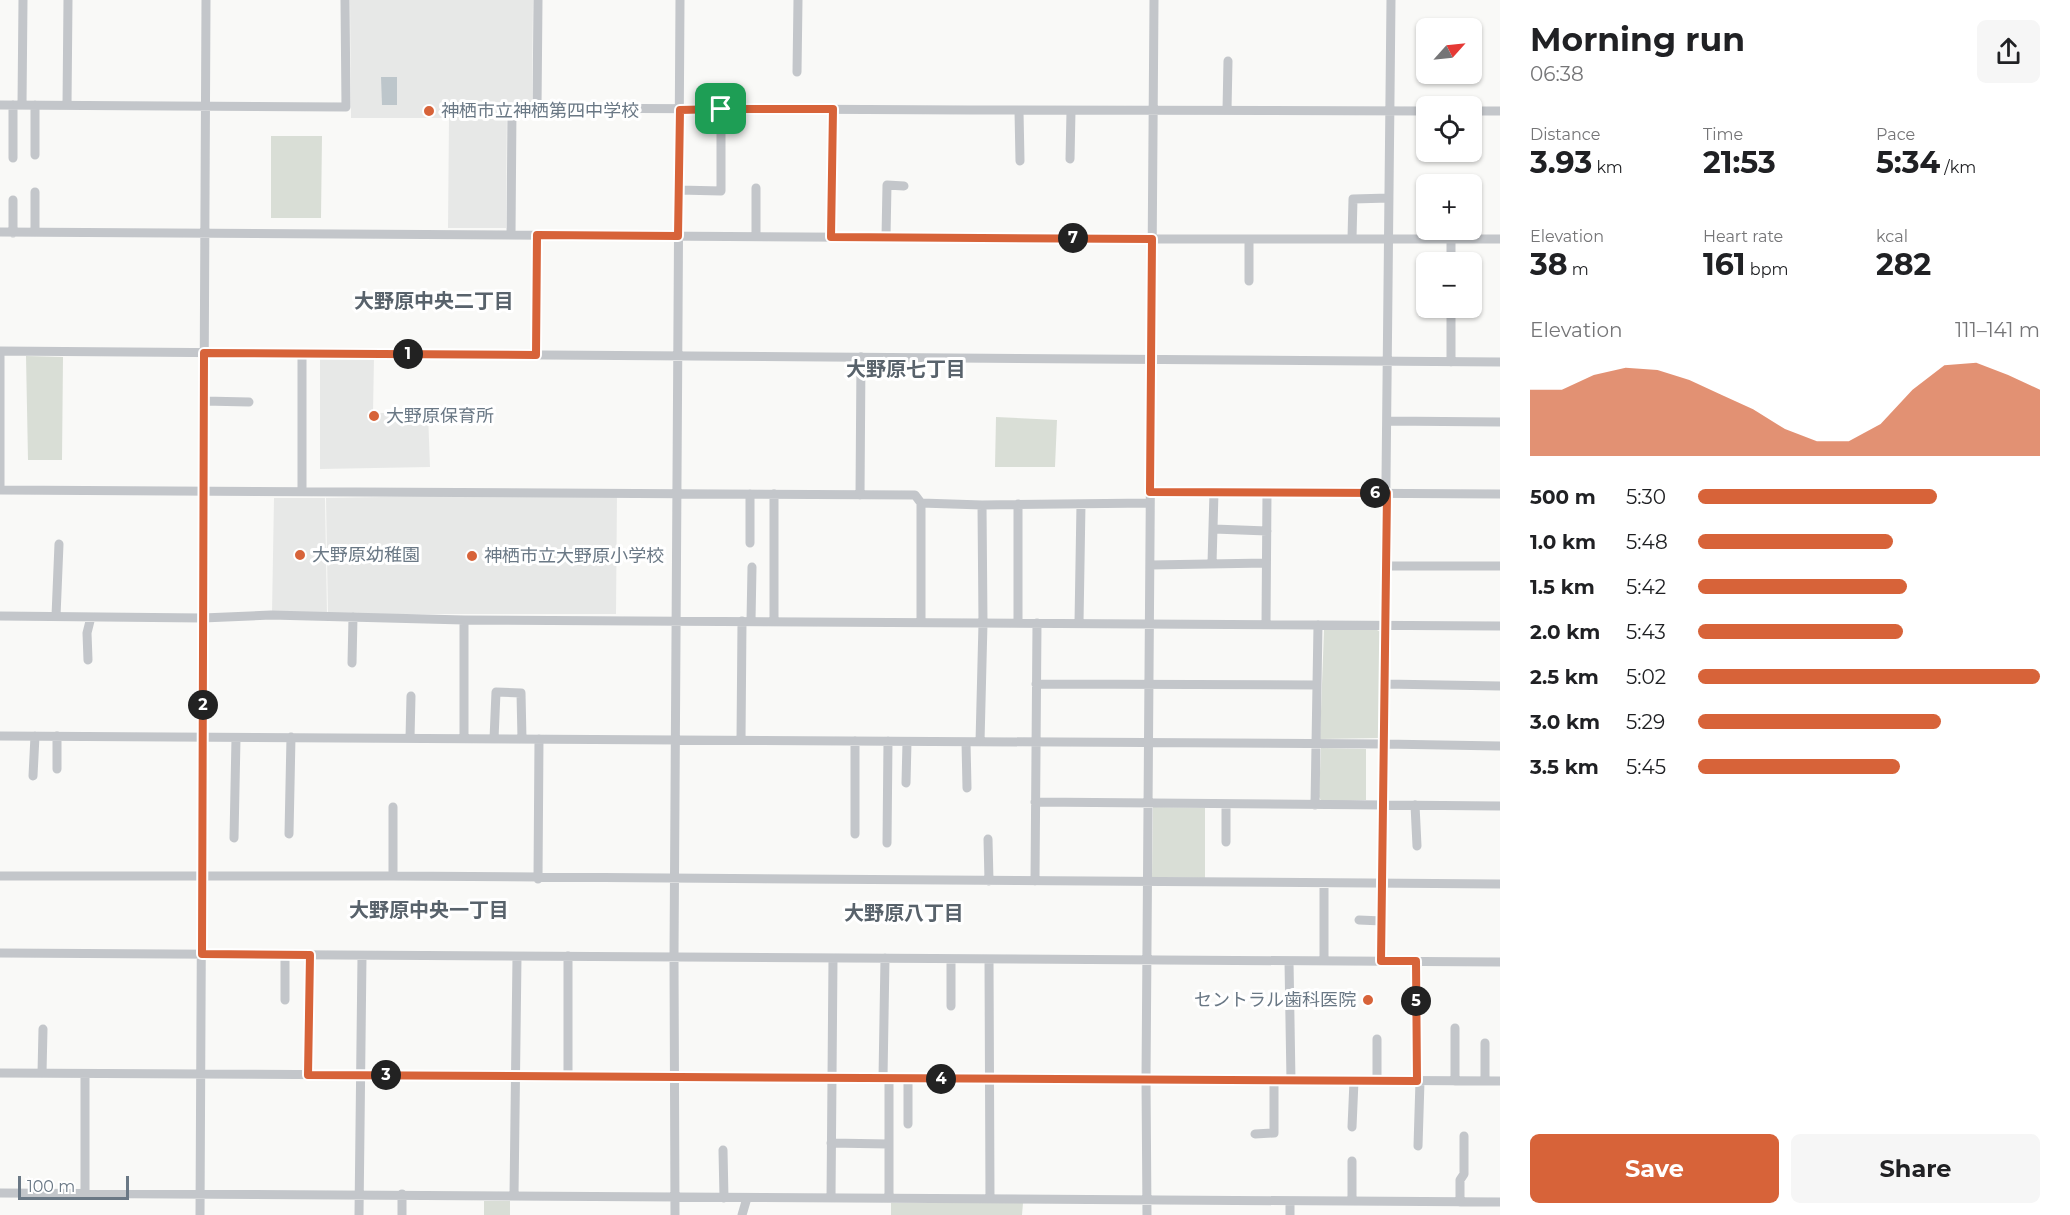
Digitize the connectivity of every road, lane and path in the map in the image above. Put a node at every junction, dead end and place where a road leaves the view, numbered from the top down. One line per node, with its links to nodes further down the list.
1 (23, 0): 13 (street)
2 (68, 0): 15 (street)
3 (206, 0): 16 (street)
4 (345, 0): 16 (street)
5 (538, 0): 17 (street)
6 (680, 0): 20 (street)
7 (798, 0): 11 (street)
8 (1154, 0): 21 (street)
9 (1390, 0): 25 (street)
10 (1228, 61): 22 (street)
11 (797, 72)
12 (0, 105): 13 (street)
13 (18, 105): 14 (street); 30 (street)
14 (35, 105): 15 (street); 29 (street)
15 (67, 105): 16 (street)
16 (205, 106): 42 (street)
17 (537, 108): 20 (street); 43 (street)
18 (721, 109): 19 (street); 20 (street); 35 (street)
19 (833, 109): 23 (street); 47 (street)
20 (680, 110): 35 (street)
21 (1153, 110): 22 (street); 24 (street); 52 (street)
22 (1227, 110): 25 (street)
23 (1019, 111): 24 (street); 32 (street)
24 (1071, 111): 31 (street)
25 (1389, 111): 26 (street); 37 (street)
26 (1416, 111)
27 (1482, 111): 28 (street)
28 (1500, 111)
29 (35, 155)
30 (13, 158)
31 (1070, 159)
32 (1020, 161)
33 (904, 186): 48 (street)
34 (756, 188): 46 (street)
35 (680, 190): 45 (street)
36 (35, 192): 40 (street)
37 (1389, 198): 49 (street); 50 (street)
38 (13, 200): 41 (street)
39 (0, 232): 41 (street)
40 (35, 232): 41 (street); 42 (street)
41 (13, 233)
42 (205, 233): 43 (street); 59 (street)
43 (511, 235): 44 (street)
44 (537, 235): 45 (street); 61 (street)
45 (678, 236): 46 (street); 62 (street)
46 (756, 236): 47 (street)
47 (831, 237): 48 (street)
48 (886, 237): 52 (street)
49 (1352, 238): 50 (street); 53 (street)
50 (1389, 238): 51 (street); 65 (street)
51 (1416, 238)
52 (1152, 239): 53 (street); 64 (street)
53 (1249, 239): 56 (street)
54 (1482, 239): 55 (street)
55 (1500, 239)
56 (1249, 281)
57 (1451, 318): 66 (street)
58 (0, 351): 59 (street); 72 (street)
59 (204, 353): 60 (street); 68 (street)
60 (302, 353): 61 (street); 74 (street)
61 (536, 355): 62 (street)
62 (678, 356): 63 (street); 79 (street)
63 (861, 357): 64 (street); 83 (street)
64 (1150, 358): 65 (street); 75 (street)
65 (1387, 361): 66 (street); 70 (street)
66 (1451, 362): 67 (street)
67 (1500, 362)
68 (204, 401): 69 (street); 73 (street)
69 (249, 402)
70 (1387, 421): 71 (street); 78 (street)
71 (1500, 422)
72 (0, 490): 73 (street)
73 (203, 491): 74 (street); 103 (street)
74 (302, 491): 79 (street)
75 (1150, 492): 76 (street); 85 (street)
76 (1214, 492): 77 (street); 89 (street)
77 (1267, 492): 78 (street); 90 (street)
78 (1387, 493): 82 (street); 96 (street)
79 (678, 494): 80 (street); 105 (street)
80 (750, 494): 81 (street); 91 (street)
81 (774, 494): 83 (street); 107 (street)
82 (1500, 494)
83 (860, 495): 84 (street)
84 (921, 503): 88 (street); 108 (street)
85 (1150, 503): 87 (street); 95 (street)
86 (1018, 504): 87 (street); 88 (street); 110 (street)
87 (1081, 504): 112 (street)
88 (982, 505): 109 (street)
89 (1214, 529): 90 (street); 94 (street)
90 (1267, 531): 93 (street)
91 (750, 543)
92 (59, 544): 100 (street)
93 (1266, 563): 94 (street); 114 (street)
94 (1212, 564): 95 (street)
95 (1150, 565): 113 (street)
96 (1386, 566): 97 (street); 116 (street)
97 (1500, 566)
98 (752, 567): 106 (street)
99 (0, 616): 100 (street)
100 (56, 616): 101 (street)
101 (91, 616): 103 (street); 118 (street)
102 (353, 617): 103 (street); 104 (street); 119 (street)
103 (203, 618): 129 (street)
104 (464, 620): 105 (street); 133 (street)
105 (676, 621): 106 (street); 137 (street)
106 (746, 621): 107 (street); 138 (street)
107 (774, 621): 108 (street)
108 (921, 622): 109 (street)
109 (983, 623): 110 (street); 143 (street)
110 (1018, 623): 111 (street)
111 (1037, 623): 112 (street); 121 (street)
112 (1079, 623): 113 (street)
113 (1150, 624): 114 (street); 120 (street)
114 (1266, 624): 115 (street)
115 (1318, 625): 116 (street); 123 (street)
116 (1385, 626): 117 (street); 122 (street)
117 (1500, 626)
118 (88, 660)
119 (352, 663)
120 (1150, 683): 121 (street); 123 (street); 145 (street)
121 (1036, 684): 144 (street)
122 (1385, 684): 124 (street); 147 (street)
123 (1316, 685): 146 (street)
124 (1500, 686)
125 (411, 696): 132 (street)
126 (0, 736): 127 (street)
127 (34, 736): 128 (street); 150 (street)
128 (57, 736): 129 (street); 149 (street)
129 (203, 737): 131 (street); 169 (street)
130 (291, 737): 131 (street); 132 (street); 161 (street)
131 (236, 738): 163 (street)
132 (410, 738): 133 (street)
133 (464, 738): 134 (street)
134 (494, 739): 135 (street); 135 (street)
135 (522, 739): 136 (street)
136 (539, 739): 137 (street); 171 (street)
137 (676, 740): 138 (street); 172 (street)
138 (741, 740): 139 (street)
139 (855, 741): 140 (street); 162 (street)
140 (888, 741): 141 (street); 166 (street)
141 (907, 742): 142 (street); 151 (street)
142 (966, 742): 143 (street); 152 (street)
143 (980, 742): 144 (street)
144 (1036, 743): 145 (street); 153 (street)
145 (1149, 743): 146 (street); 154 (street)
146 (1315, 743): 147 (street); 156 (street)
147 (1384, 744): 148 (street); 157 (street)
148 (1500, 746)
149 (57, 769)
150 (33, 776)
151 (906, 783)
152 (967, 788)
153 (1035, 802): 154 (street); 174 (street)
154 (1148, 803): 155 (street); 175 (street)
155 (1226, 804): 156 (street); 165 (street)
156 (1315, 805): 157 (street)
157 (1384, 805): 158 (street); 177 (street)
158 (1415, 806): 159 (street); 167 (street)
159 (1500, 806)
160 (393, 807): 170 (street)
161 (289, 834)
162 (855, 834)
163 (234, 838)
164 (988, 839): 173 (street)
165 (1226, 842)
166 (887, 843)
167 (1416, 846)
168 (0, 876): 169 (street)
169 (201, 876): 170 (street); 182 (street)
170 (393, 876): 171 (street)
171 (538, 879): 172 (street)
172 (675, 879): 173 (street); 188 (street)
173 (989, 881): 174 (street)
174 (1035, 881): 175 (street)
175 (1148, 883): 176 (street); 193 (street)
176 (1324, 883): 177 (street); 195 (street)
177 (1383, 883): 178 (street); 180 (street)
178 (1500, 884)
179 (1359, 920): 180 (street)
180 (1382, 921): 196 (street)
181 (0, 953): 182 (street)
182 (202, 954): 183 (street); 208 (street)
183 (285, 955): 184 (street); 199 (street)
184 (310, 955): 185 (street); 209 (street)
185 (362, 956): 187 (street); 210 (street)
186 (568, 956): 187 (street); 188 (street); 212 (street)
187 (516, 957): 211 (street)
188 (674, 957): 189 (street); 213 (street)
189 (833, 958): 190 (street); 214 (street)
190 (885, 958): 191 (street); 215 (street)
191 (951, 959): 192 (street); 200 (street)
192 (989, 959): 193 (street); 217 (street)
193 (1147, 960): 194 (street); 218 (street)
194 (1289, 961): 195 (street); 220 (street)
195 (1324, 961): 196 (street)
196 (1381, 961): 197 (street)
197 (1416, 961): 198 (street); 223 (street)
198 (1500, 962)
199 (285, 1000)
200 (951, 1006)
201 (1455, 1028): 224 (street)
202 (43, 1029): 206 (street)
203 (1377, 1039): 222 (street)
204 (1485, 1043): 225 (street)
205 (0, 1073): 206 (street)
206 (42, 1073): 207 (street)
207 (85, 1074): 208 (street); 237 (street)
208 (201, 1074): 209 (street); 238 (street)
209 (308, 1075): 210 (street)
210 (360, 1075): 211 (street); 239 (street)
211 (516, 1076): 212 (street); 241 (street)
212 (568, 1076): 213 (street)
213 (675, 1077): 214 (street); 242 (street)
214 (832, 1078): 215 (street); 231 (street)
215 (886, 1078): 216 (street); 232 (street)
216 (908, 1079): 217 (street); 227 (street)
217 (990, 1080): 218 (street); 247 (street)
218 (1146, 1080): 219 (street); 248 (street)
219 (1274, 1081): 220 (street); 229 (street)
220 (1291, 1081): 221 (street)
221 (1354, 1081): 222 (street); 228 (street)
222 (1377, 1081): 223 (street)
223 (1418, 1081): 224 (street); 233 (street)
224 (1455, 1081): 225 (street)
225 (1485, 1081): 226 (street)
226 (1500, 1081)
227 (908, 1124)
228 (1352, 1127)
229 (1255, 1134)
230 (1464, 1136): 251 (street)
231 (831, 1143): 232 (street); 245 (street)
232 (888, 1144): 246 (street)
233 (1418, 1146)
234 (723, 1150): 243 (street)
235 (1352, 1161): 250 (street)
236 (0, 1193): 237 (street)
237 (85, 1194): 238 (street)
238 (200, 1194): 239 (street); 253 (street)
239 (359, 1194): 240 (street); 254 (street)
240 (402, 1194): 241 (street); 255 (street)
241 (514, 1196): 242 (street)
242 (675, 1198): 243 (street); 256 (street)
243 (724, 1198): 244 (street)
244 (747, 1198): 245 (street); 257 (street)
245 (831, 1198): 246 (street)
246 (889, 1198): 247 (street)
247 (990, 1198): 248 (street)
248 (1147, 1199): 249 (street); 258 (street)
249 (1290, 1201): 250 (street); 259 (street)
250 (1352, 1201): 251 (street)
251 (1460, 1202): 252 (street)
252 (1500, 1202)
253 (200, 1215)
254 (359, 1215)
255 (402, 1215)
256 (675, 1215)
257 (742, 1215)
258 (1147, 1215)
259 (1290, 1215)

